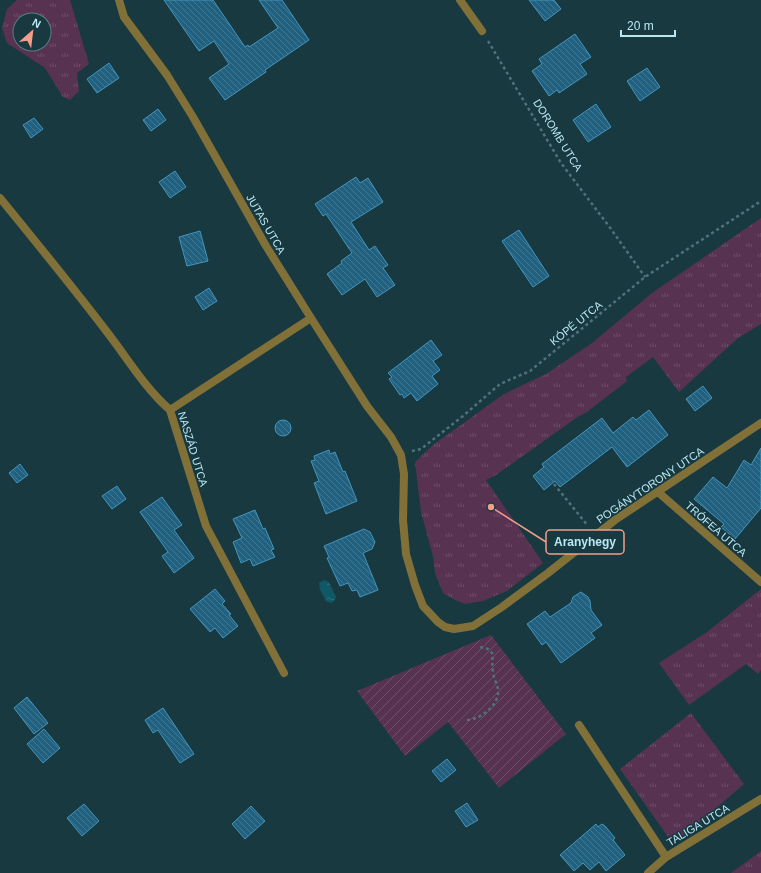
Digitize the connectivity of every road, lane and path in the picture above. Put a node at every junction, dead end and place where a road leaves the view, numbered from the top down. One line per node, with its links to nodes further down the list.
1 (119, 0): 7 (street, JUTAS UTCA)
2 (460, 0): 3 (street)
3 (482, 31): 6 (path, DOROMB UTCA)
4 (0, 198): 8 (street, NASZÁD UTCA)
5 (761, 201): 6 (path, KÓPÉ UTCA)
6 (645, 277): 10 (path, KÓPÉ UTCA)
7 (311, 318): 8 (street); 10 (street, JUTAS UTCA)
8 (170, 410): 16 (street, NASZÁD UTCA)
9 (761, 423): 12 (street, POGÁNYTORONY UTCA)
10 (401, 455): 13 (street, POGÁNYTORONY UTCA)
11 (554, 484): 13 (path)
12 (658, 492): 13 (street, POGÁNYTORONY UTCA); 14 (street, TRÓFEA UTCA)
13 (595, 536)
14 (761, 582)
15 (480, 648): 17 (path)
16 (284, 673)
17 (467, 720)
18 (579, 725): 20 (street)
19 (761, 799): 20 (street, TALIGA UTCA)
20 (666, 857): 21 (street, TALIGA UTCA)
21 (648, 873)

